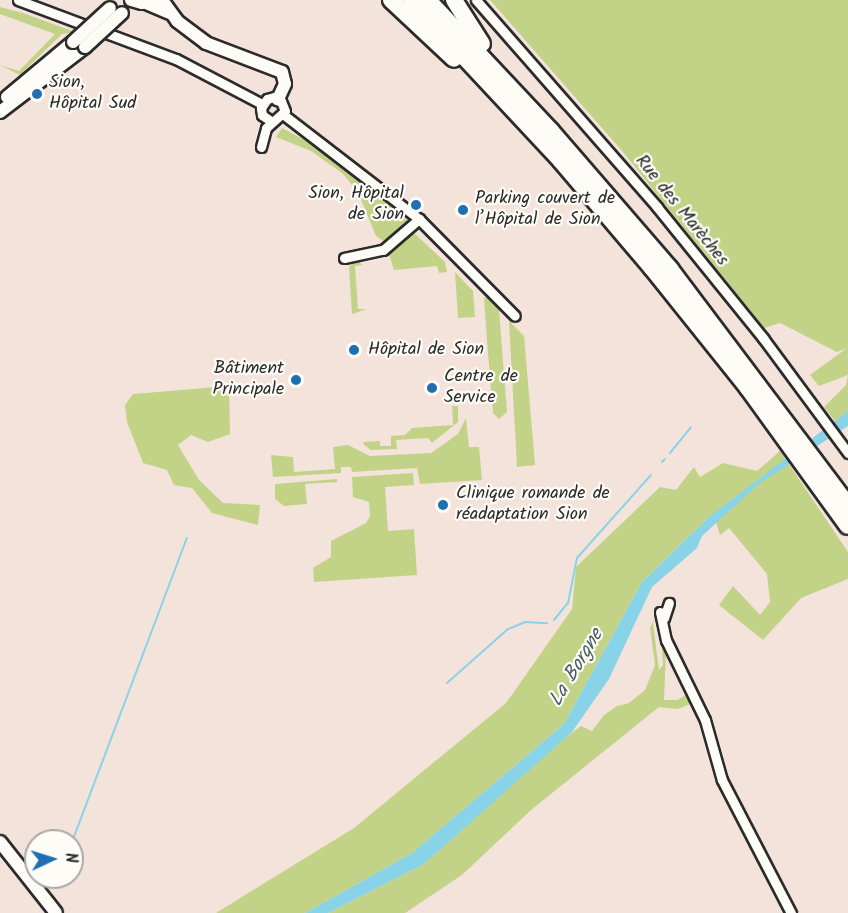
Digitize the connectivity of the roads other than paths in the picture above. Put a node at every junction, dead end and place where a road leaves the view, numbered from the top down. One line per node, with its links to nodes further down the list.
1 (18, 0): 17 (street)
2 (162, 0): 11 (street)
3 (169, 0): 12 (street)
4 (391, 0): 22 (highway)
5 (411, 0): 22 (highway)
6 (428, 0): 14 (highway)
7 (454, 0): 14 (highway)
8 (476, 0): 27 (street, Rue des Marèches)
9 (142, 1): 10 (street); 11 (street)
10 (112, 7): 13 (street, bridge); 13 (street, bridge)
11 (169, 14): 12 (street)
12 (182, 25): 15 (street)
13 (79, 44): 16 (street); 18 (street)
14 (515, 91): 26 (highway)
15 (278, 99): 17 (street); 19 (street)
16 (0, 103)
17 (262, 104): 20 (street)
18 (0, 112)
19 (284, 115): 20 (street); 23 (street)
20 (271, 121): 21 (street)
21 (261, 147)
22 (561, 160): 26 (highway)
23 (419, 219): 24 (street); 25 (street)
24 (345, 258)
25 (515, 316)
26 (753, 384): 28 (highway)
27 (848, 453)
28 (847, 517)
29 (669, 603): 32 (street)
30 (0, 842): 31 (street)
31 (56, 913)
32 (790, 913)

